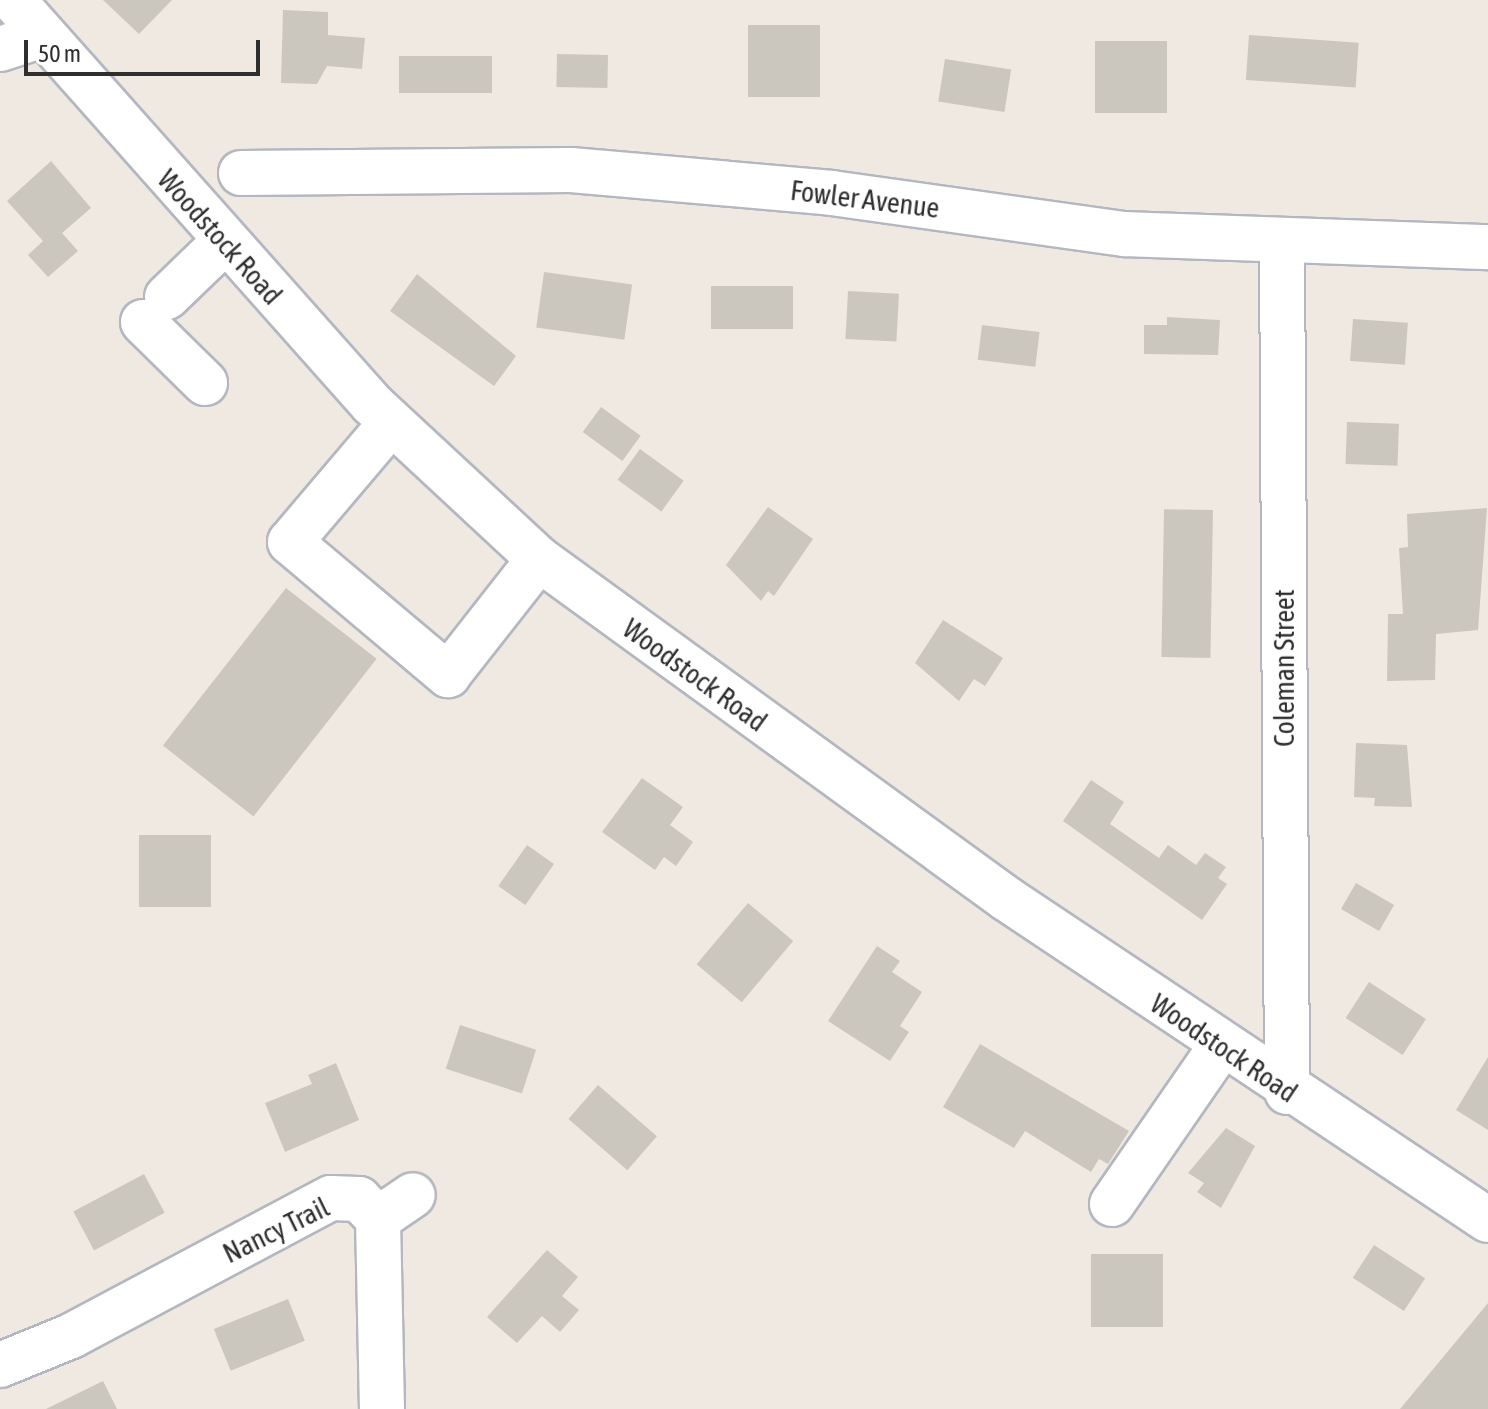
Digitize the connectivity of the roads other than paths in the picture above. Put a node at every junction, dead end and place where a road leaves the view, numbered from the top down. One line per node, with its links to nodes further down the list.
1 (13, 0): 2 (street, Woodstock Road)
2 (43, 35): 3 (street); 5 (street, Woodstock Road)
3 (0, 49)
4 (241, 173): 6 (street, Fowler Avenue)
5 (224, 242): 8 (street); 9 (street, Woodstock Road)
6 (1282, 245): 7 (street, Fowler Avenue); 12 (street, Coleman Street)
7 (1488, 247)
8 (205, 383)
9 (391, 423): 10 (street, Woodstock Road); 10 (street)
10 (539, 559): 11 (street, Woodstock Road)
11 (1221, 1046): 12 (street, Woodstock Road); 14 (street)
12 (1287, 1092): 16 (street, Woodstock Road)
13 (413, 1195): 15 (street)
14 (1112, 1204)
15 (378, 1219): 17 (street, Nancy Trail); 18 (street)
16 (1488, 1220)
17 (0, 1365)
18 (382, 1409)

